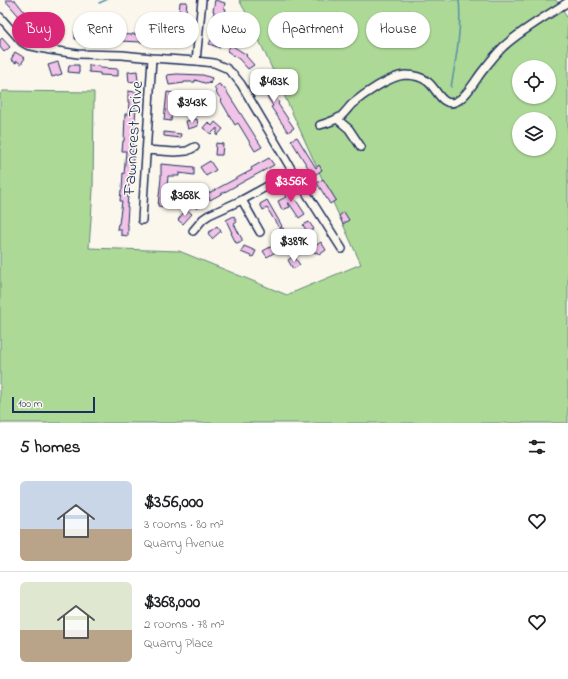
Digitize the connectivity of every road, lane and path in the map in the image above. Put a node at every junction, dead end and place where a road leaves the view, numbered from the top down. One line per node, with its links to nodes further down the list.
1 (202, 0): 5 (street)
2 (568, 2): 6 (street)
3 (0, 17): 4 (street)
4 (152, 58): 5 (street); 10 (street, Fawncrest Drive)
5 (196, 61): 11 (street)
6 (337, 118): 7 (street); 9 (street)
7 (320, 125)
8 (195, 147): 10 (street)
9 (361, 147)
10 (146, 150): 13 (street, Fawncrest Drive)
11 (293, 172): 12 (street); 16 (street)
12 (242, 200): 14 (street); 15 (street)
13 (142, 220)
14 (192, 231)
15 (260, 232)
16 (342, 249)

